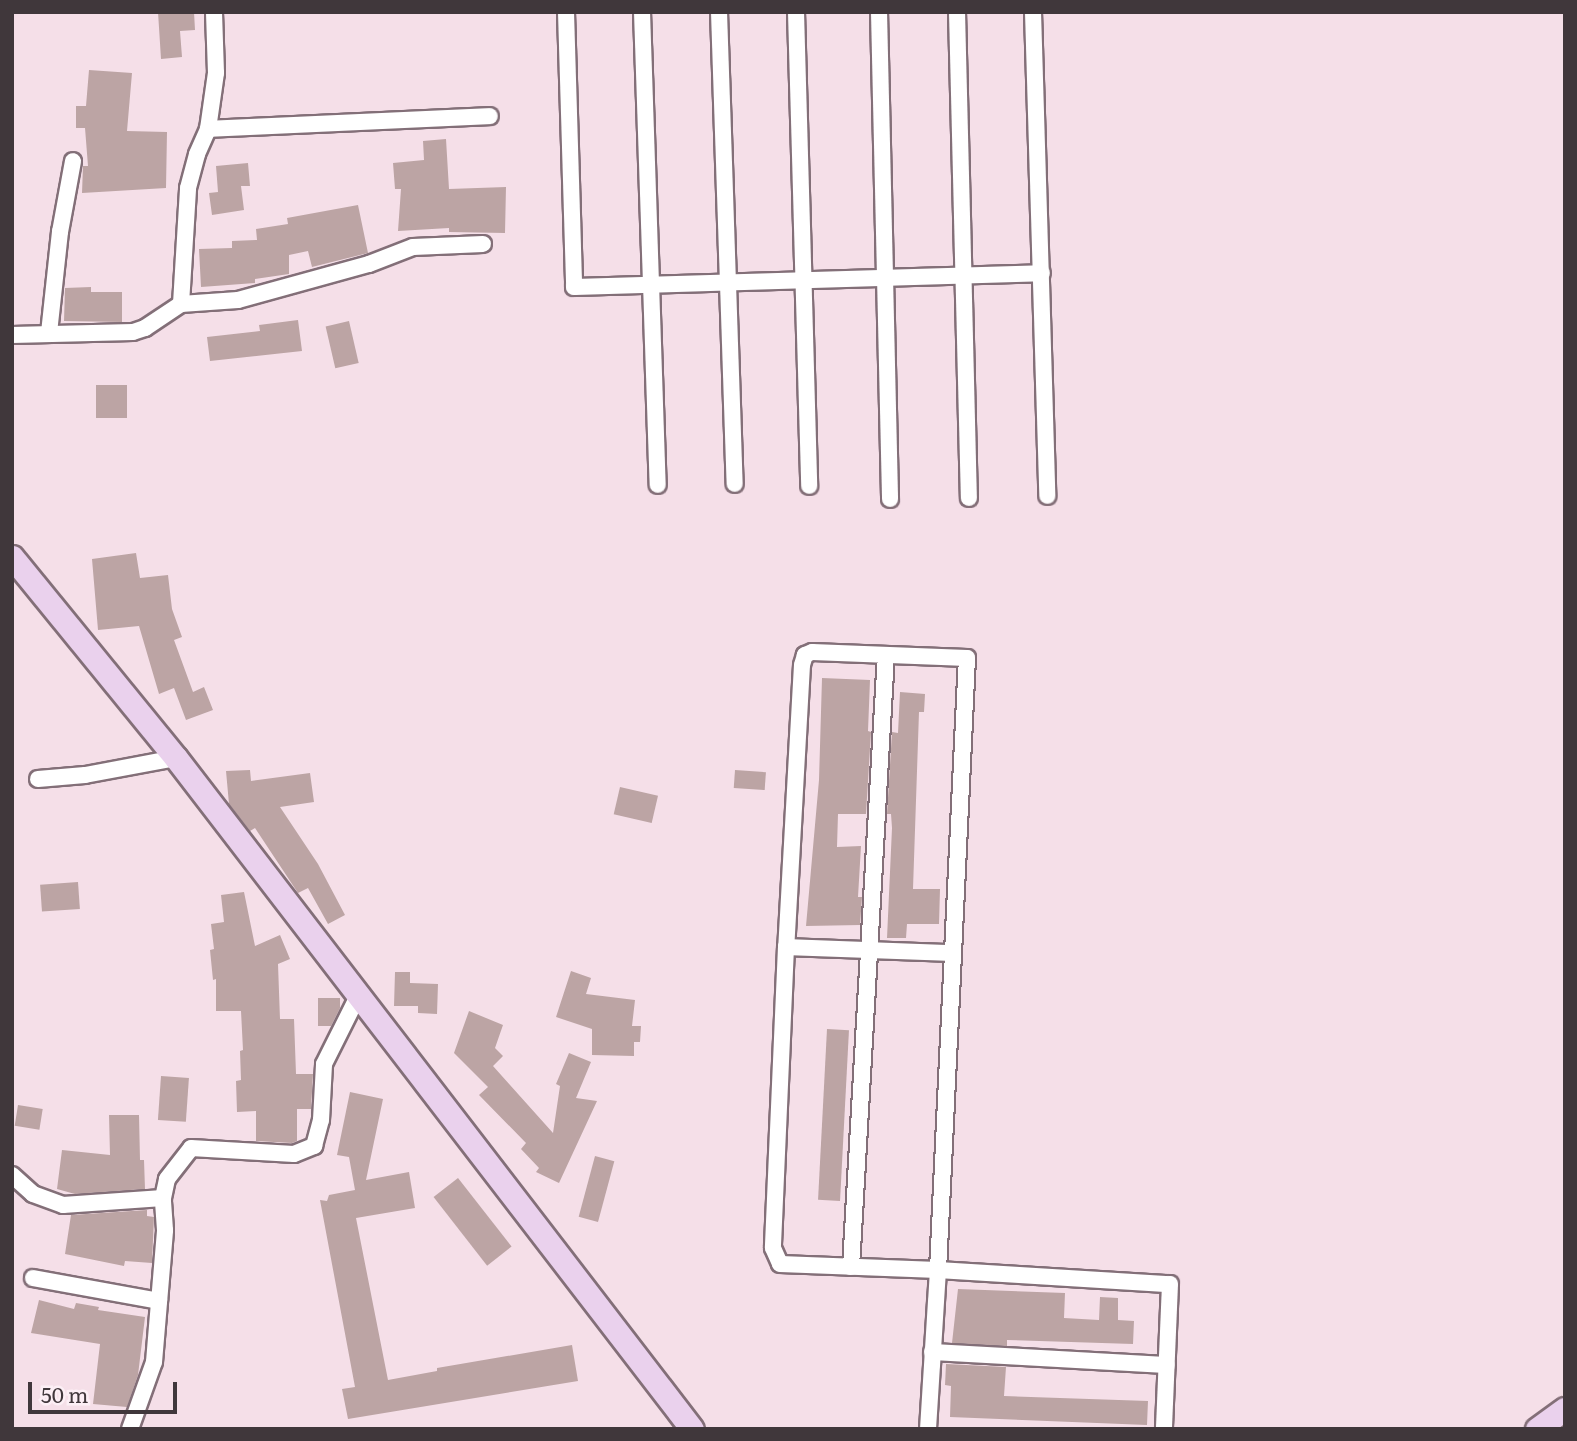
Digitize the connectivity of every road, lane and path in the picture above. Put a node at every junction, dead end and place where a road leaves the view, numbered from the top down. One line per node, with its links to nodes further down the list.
1 (214, 12): 10 (street)
2 (566, 12): 18 (street)
3 (642, 12): 18 (street)
4 (719, 12): 17 (street)
5 (796, 12): 16 (street)
6 (878, 12): 15 (street)
7 (957, 12): 14 (street)
8 (1033, 12): 13 (street)
9 (490, 116): 10 (street)
10 (208, 129): 19 (street)
11 (73, 161): 20 (street)
12 (483, 244): 19 (street)
13 (1042, 273): 14 (street); 25 (street)
14 (964, 275): 15 (street); 26 (street)
15 (885, 277): 16 (street); 27 (street)
16 (802, 280): 17 (street); 24 (street)
17 (728, 282): 18 (street); 22 (street)
18 (651, 284): 23 (street)
19 (181, 304): 20 (street)
20 (49, 333): 21 (street)
21 (12, 335)
22 (734, 484)
23 (659, 485)
24 (809, 486)
25 (1046, 496)
26 (970, 498)
27 (891, 499)
28 (12, 557): 30 (street)
29 (886, 655): 32 (street); 33 (street); 34 (street)
30 (176, 758): 31 (street); 35 (street)
31 (38, 779)
32 (786, 947): 33 (street); 38 (street)
33 (867, 950): 34 (street); 38 (street)
34 (952, 953): 39 (street)
35 (359, 994): 37 (street); 46 (street)
36 (12, 1175): 37 (street)
37 (163, 1198): 41 (street)
38 (850, 1267): 39 (street)
39 (938, 1270): 42 (street); 43 (street)
40 (33, 1278): 41 (street)
41 (159, 1301): 45 (street)
42 (932, 1352): 43 (street); 47 (street)
43 (1167, 1365): 48 (street)
44 (1565, 1409): 49 (street)
45 (130, 1429)
46 (692, 1429)
47 (928, 1429)
48 (1164, 1429)
49 (1537, 1429)

